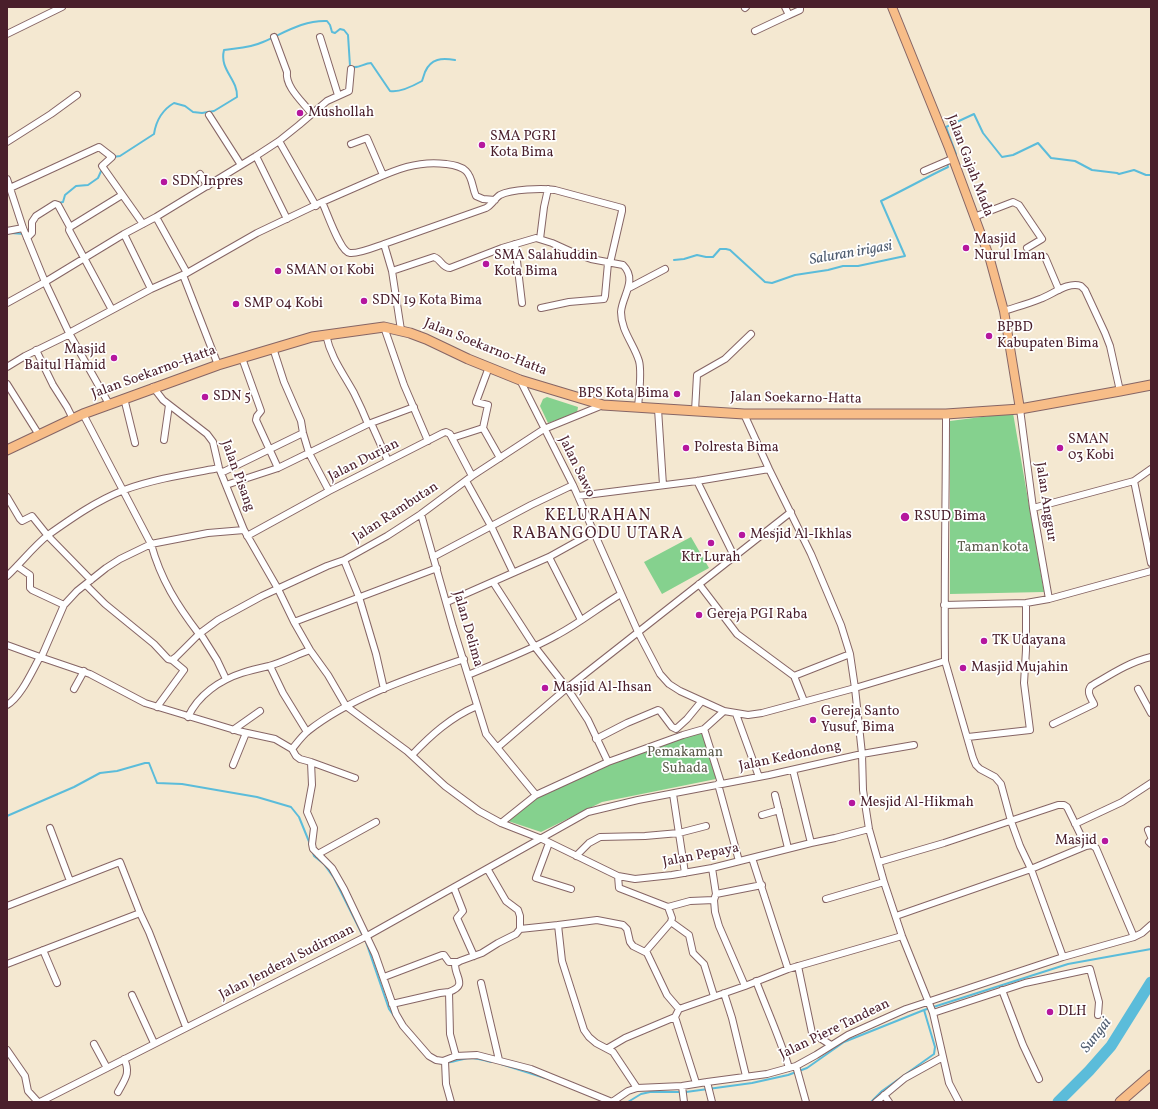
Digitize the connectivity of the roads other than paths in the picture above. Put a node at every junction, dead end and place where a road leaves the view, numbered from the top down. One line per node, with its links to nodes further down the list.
1 (62, 7): 7 (street)
2 (785, 7): 5 (street)
3 (800, 7): 5 (street)
4 (892, 7): 19 (main road, Jalan Gajah Mada)
5 (789, 15): 6 (street)
6 (755, 31)
7 (7, 34)
8 (320, 36): 12 (street)
9 (274, 37): 13 (street)
10 (351, 69): 12 (street)
11 (77, 95): 16 (street)
12 (338, 96): 13 (street)
13 (312, 113): 15 (street)
14 (209, 115): 20 (street)
15 (279, 141): 18 (street); 31 (street)
16 (7, 142)
17 (351, 144): 23 (street)
18 (256, 156): 20 (street); 34 (street)
19 (952, 159): 21 (street); 32 (main road, Jalan Gajah Mada)
20 (241, 165): 25 (street)
21 (924, 171)
22 (200, 174): 25 (street)
23 (383, 175): 29 (street); 30 (street)
24 (7, 180): 26 (street)
25 (208, 186): 33 (street)
26 (10, 188): 28 (street); 37 (street)
27 (548, 189): 29 (street); 41 (street); 47 (street)
28 (122, 195): 35 (street); 36 (street)
29 (495, 200): 42 (street)
30 (322, 202): 31 (street); 42 (street)
31 (316, 206): 34 (street)
32 (974, 216): 44 (street); 59 (main road, Jalan Gajah Mada)
33 (156, 217): 35 (street); 50 (street)
34 (287, 219): 50 (street)
35 (143, 224): 39 (street)
36 (70, 227): 40 (street); 46 (street)
37 (23, 229): 38 (street); 40 (street)
38 (7, 231)
39 (124, 234): 46 (street); 53 (street)
40 (27, 238): 51 (street)
41 (540, 239): 43 (street); 47 (street)
42 (384, 244): 49 (street)
43 (515, 244): 49 (street); 56 (street)
44 (1027, 248)
45 (1045, 257): 54 (street)
46 (85, 258): 51 (street); 58 (street)
47 (609, 263): 52 (street); 57 (street)
48 (665, 269): 52 (street)
49 (392, 271): 61 (street)
50 (185, 274): 53 (street); 68 (street)
51 (46, 282): 55 (street); 62 (street)
52 (629, 288): 81 (street)
53 (151, 289): 58 (street)
54 (1059, 290): 59 (street); 75 (street)
55 (7, 303)
56 (522, 303)
57 (541, 308)
58 (112, 310): 62 (street)
59 (1004, 311): 83 (main road, Jalan Gajah Mada)
60 (384, 327): 61 (highway, Jalan Soekarno-Hatta); 64 (highway, Jalan Soekarno-Hatta); 80 (street)
61 (401, 330): 70 (highway, Jalan Soekarno-Hatta)
62 (70, 334): 66 (street); 77 (street)
63 (751, 334): 84 (street)
64 (326, 335): 65 (highway, Jalan Soekarno-Hatta); 89 (street)
65 (272, 348): 67 (highway, Jalan Soekarno-Hatta); 92 (street)
66 (36, 350): 69 (street); 88 (street)
67 (242, 358): 68 (highway, Jalan Soekarno-Hatta); 99 (street)
68 (218, 365): 74 (highway, Jalan Soekarno-Hatta)
69 (7, 367)
70 (489, 367): 71 (highway, Jalan Soekarno-Hatta); 90 (street)
71 (520, 380): 79 (highway, Jalan Soekarno-Hatta); 91 (street, Jalan Sawo)
72 (7, 384): 93 (street)
73 (1151, 385): 75 (highway, Jalan Soekarno-Hatta)
74 (153, 388): 76 (highway, Jalan Soekarno-Hatta); 78 (street, Jalan Pisang)
75 (1120, 391): 83 (highway, Jalan Soekarno-Hatta)
76 (124, 398): 77 (highway, Jalan Soekarno-Hatta); 97 (street)
77 (109, 404): 85 (highway, Jalan Soekarno-Hatta)
78 (169, 405): 95 (street); 106 (street, Jalan Pisang)
79 (603, 405): 81 (highway, Jalan Soekarno-Hatta); 91 (street, Jalan Rambutan)
80 (414, 407): 89 (street); 96 (street)
81 (638, 407): 82 (highway, Jalan Soekarno-Hatta)
82 (658, 408): 84 (highway, Jalan Soekarno-Hatta); 113 (street)
83 (1020, 409): 87 (highway, Jalan Soekarno-Hatta); 118 (street, Jalan Anggur)
84 (694, 411): 86 (highway, Jalan Soekarno-Hatta)
85 (83, 414): 88 (highway, Jalan Soekarno-Hatta); 114 (street)
86 (744, 414): 87 (highway, Jalan Soekarno-Hatta); 104 (street)
87 (946, 414): 148 (street)
88 (72, 419): 93 (highway, Jalan Soekarno-Hatta)
89 (370, 424): 100 (street); 102 (street)
90 (483, 428): 94 (street); 101 (street)
91 (544, 429): 101 (street, Jalan Rambutan); 112 (street, Jalan Sawo)
92 (303, 433): 99 (street); 100 (street)
93 (39, 435): 98 (highway, Jalan Soekarno-Hatta)
94 (452, 438): 96 (street, Jalan Durian); 107 (street)
95 (164, 440)
96 (428, 441): 102 (street, Jalan Durian)
97 (135, 443)
98 (7, 450)
99 (269, 450): 103 (street); 106 (street)
100 (309, 453): 103 (street); 115 (street)
101 (500, 458): 107 (street, Jalan Rambutan)
102 (388, 461): 115 (street, Jalan Durian)
103 (278, 468): 111 (street)
104 (769, 469): 109 (street); 119 (street)
105 (1151, 469): 110 (street)
106 (220, 471): 111 (street, Jalan Pisang); 114 (street)
107 (472, 476): 108 (street, Jalan Rambutan)
108 (466, 481): 120 (street, Jalan Rambutan); 121 (street)
109 (697, 481): 113 (street); 127 (street)
110 (1134, 481): 118 (street); 131 (street)
111 (226, 485): 122 (street, Jalan Pisang)
112 (573, 485): 116 (street, Jalan Sawo); 121 (street)
113 (663, 485): 116 (street)
114 (123, 490): 124 (street); 126 (street)
115 (330, 491): 125 (street, Jalan Durian)
116 (578, 496): 123 (street, Jalan Sawo)
117 (7, 497): 124 (street)
118 (1033, 508): 144 (street, Jalan Anggur)
119 (791, 512): 127 (street); 156 (street)
120 (421, 514): 128 (street, Jalan Delima); 130 (street, Jalan Rambutan)
121 (491, 526): 128 (street); 135 (street)
122 (244, 530): 125 (street, Jalan Pisang); 126 (street)
123 (594, 532): 129 (street); 142 (street, Jalan Sawo)
124 (48, 536): 132 (street); 137 (street)
125 (248, 536): 141 (street, Jalan Pisang)
126 (151, 544): 137 (street); 152 (street)
127 (734, 556): 139 (street)
128 (433, 557): 133 (street, Jalan Delima)
129 (549, 557): 135 (street); 149 (street)
130 (344, 560): 141 (street, Jalan Rambutan); 143 (street)
131 (1151, 563)
132 (17, 566): 136 (street); 147 (street)
133 (437, 568): 143 (street); 145 (street, Jalan Delima)
134 (1151, 571): 144 (street)
135 (513, 572): 138 (street)
136 (7, 576)
137 (91, 580): 140 (street)
138 (493, 582): 145 (street); 154 (street)
139 (699, 584): 151 (street); 165 (street)
140 (86, 585): 147 (street); 160 (street)
141 (278, 588): 150 (street, Jalan Pisang); 152 (street, Jalan Rambutan)
142 (621, 594): 149 (street); 151 (street, Jalan Sawo)
143 (359, 597): 150 (street); 171 (street)
144 (1050, 599): 146 (street)
145 (447, 602): 159 (street, Jalan Delima)
146 (1026, 603): 148 (street); 188 (street)
147 (64, 605): 158 (street)
148 (944, 605): 161 (street)
149 (581, 620): 154 (street)
150 (294, 622): 155 (street, Jalan Pisang)
151 (638, 632): 167 (street); 173 (street, Jalan Sawo)
152 (199, 634): 160 (street, Jalan Rambutan); 166 (street)
153 (7, 645): 158 (street)
154 (535, 647): 164 (street); 167 (street)
155 (310, 650): 162 (street); 175 (street, Jalan Pisang)
156 (850, 654): 165 (street); 168 (street)
157 (1151, 657): 183 (street)
158 (40, 658): 163 (street); 174 (street)
159 (464, 659): 164 (street, Jalan Delima); 171 (street)
160 (172, 660): 177 (street)
161 (945, 661): 168 (street, Jalan Sawo); 188 (street)
162 (270, 666): 166 (street); 186 (street)
163 (84, 671): 169 (street); 177 (street)
164 (468, 675): 176 (street, Jalan Delima)
165 (794, 676): 172 (street)
166 (226, 679): 182 (street)
167 (567, 688): 189 (street); 191 (street)
168 (855, 688): 172 (street, Jalan Sawo); 193 (street)
169 (74, 689)
170 (1138, 689): 180 (street)
171 (384, 690): 175 (street)
172 (804, 701): 181 (street, Jalan Sawo)
173 (701, 702): 179 (street, Jalan Sawo); 189 (street)
174 (7, 705)
175 (346, 706): 186 (street); 194 (street, Jalan Pepaya)
176 (477, 706): 191 (street, Jalan Delima); 194 (street)
177 (158, 707): 182 (street)
178 (260, 711): 185 (street)
179 (724, 712): 181 (street, Jalan Sawo); 184 (street)
180 (1151, 713)
181 (736, 714): 199 (street)
182 (188, 717): 185 (street)
183 (1053, 724)
184 (704, 729): 196 (street); 201 (street)
185 (233, 730): 187 (street)
186 (307, 732): 192 (street)
187 (246, 733): 192 (street); 197 (street)
188 (968, 738): 208 (street)
189 (596, 740): 196 (street)
190 (914, 745): 193 (street, Jalan Kedondong)
191 (498, 747): 204 (street, Jalan Delima)
192 (292, 749): 195 (street)
193 (862, 754): 198 (street, Jalan Kedondong); 214 (street)
194 (412, 755): 210 (street, Jalan Pepaya)
195 (311, 762): 200 (street); 225 (street)
196 (608, 762): 204 (street)
197 (234, 765)
198 (793, 770): 199 (street, Jalan Kedondong); 220 (street)
199 (759, 777): 201 (street, Jalan Kedondong)
200 (355, 778)
201 (720, 784): 203 (street, Jalan Kedondong); 228 (street)
202 (1151, 784): 211 (street)
203 (673, 794): 216 (street); 218 (street, Jalan Kedondong)
204 (536, 795): 210 (street)
205 (775, 795): 206 (street)
206 (779, 810): 207 (street); 224 (street)
207 (762, 815)
208 (1011, 820): 211 (street); 229 (street); 231 (street)
209 (376, 822): 225 (street)
210 (501, 823): 218 (street, Jalan Pepaya)
211 (1075, 824): 223 (street)
212 (706, 826): 216 (street)
213 (50, 828): 235 (street)
214 (869, 829): 220 (street, Jalan Pepaya); 229 (street)
215 (1148, 830): 217 (street)
216 (679, 833): 226 (street); 233 (street)
217 (1151, 836)
218 (542, 839): 221 (street, Jalan Pepaya); 232 (street, Jalan Jenderal Sudirman)
219 (1151, 840): 222 (street)
220 (811, 842): 224 (street, Jalan Pepaya)
221 (549, 843): 226 (street, Jalan Pepaya); 239 (street)
222 (1151, 844)
223 (1086, 846): 231 (street); 252 (street)
224 (788, 848): 227 (street, Jalan Pepaya)
225 (318, 854): 250 (street)
226 (576, 856): 234 (street, Jalan Pepaya)
227 (752, 858): 228 (street, Jalan Pepaya); 237 (street)
228 (739, 861): 230 (street, Jalan Pepaya)
229 (879, 862): 236 (street)
230 (712, 868): 233 (street, Jalan Pepaya); 240 (street)
231 (1031, 869): 245 (street); 256 (street)
232 (488, 870): 238 (street, Jalan Jenderal Sudirman); 249 (street)
233 (685, 873): 234 (street, Jalan Pepaya)
234 (618, 876): 243 (street)
235 (70, 881): 242 (street); 244 (street)
236 (884, 882): 241 (street); 245 (street)
237 (762, 885): 240 (street); 260 (street)
238 (454, 888): 250 (street, Jalan Jenderal Sudirman); 255 (street)
239 (570, 890)
240 (715, 897): 243 (street); 265 (street)
241 (826, 900)
242 (7, 906)
243 (668, 907): 246 (street)
244 (140, 913): 253 (street); 277 (street)
245 (896, 916): 251 (street)
246 (671, 922): 254 (street); 270 (street)
247 (558, 925): 249 (street); 254 (street); 281 (street)
248 (1151, 925): 252 (street, Jalan Piere Tandean)
249 (520, 929): 255 (street)
250 (367, 936): 261 (street); 277 (street, Jalan Jenderal Sudirman)
251 (902, 936): 259 (street); 271 (street)
252 (1134, 937): 256 (street, Jalan Piere Tandean)
253 (43, 950): 258 (street); 263 (street)
254 (646, 951): 273 (street)
255 (474, 956): 257 (street)
256 (1063, 957): 271 (street, Jalan Piere Tandean)
257 (457, 962): 261 (street); 267 (street)
258 (7, 964)
259 (798, 966): 260 (street); 280 (street)
260 (788, 969): 262 (street)
261 (384, 977): 272 (street)
262 (756, 981): 265 (street); 290 (street)
263 (57, 983)
264 (481, 983): 286 (street)
265 (745, 986): 268 (street)
266 (1002, 990): 274 (street); 275 (street); 293 (street)
267 (449, 992): 272 (street); 283 (street)
268 (724, 993): 270 (street); 292 (street)
269 (132, 995): 278 (street)
270 (714, 996): 273 (street)
271 (928, 1003): 274 (street); 280 (street, Jalan Piere Tandean)
272 (392, 1004): 287 (street)
273 (679, 1009): 276 (street)
274 (932, 1012): 284 (street)
275 (1098, 1015)
276 (676, 1016): 281 (street); 294 (street)
277 (186, 1027): 278 (street, Jalan Jenderal Sudirman)
278 (154, 1043): 285 (street, Jalan Jenderal Sudirman)
279 (94, 1044): 289 (street)
280 (831, 1045): 288 (street, Jalan Piere Tandean)
281 (608, 1048): 297 (street)
282 (7, 1050): 300 (street)
283 (456, 1056): 286 (street); 287 (street)
284 (943, 1057): 299 (street); 308 (street)
285 (124, 1059): 289 (street, Jalan Jenderal Sudirman); 298 (street)
286 (499, 1060): 302 (street)
287 (445, 1061): 301 (street)
288 (796, 1067): 290 (street, Jalan Piere Tandean); 305 (street)
289 (107, 1068): 300 (street, Jalan Jenderal Sudirman)
290 (788, 1068): 292 (street, Jalan Piere Tandean)
291 (1151, 1075): 309 (highway)
292 (746, 1076): 295 (street, Jalan Piere Tandean)
293 (1039, 1079)
294 (696, 1083): 295 (street, Jalan Piere Tandean); 296 (street, Jalan Piere Tandean)
295 (707, 1083): 304 (street)
296 (682, 1086): 297 (street, Jalan Piere Tandean); 303 (street)
297 (637, 1088): 302 (street, Jalan Piere Tandean)
298 (118, 1092)
299 (884, 1095): 306 (street); 307 (street)
300 (39, 1102)
301 (451, 1102)
302 (612, 1102)
303 (684, 1102)
304 (712, 1102)
305 (806, 1102)
306 (876, 1102)
307 (889, 1102)
308 (959, 1102)
309 (1120, 1102)

